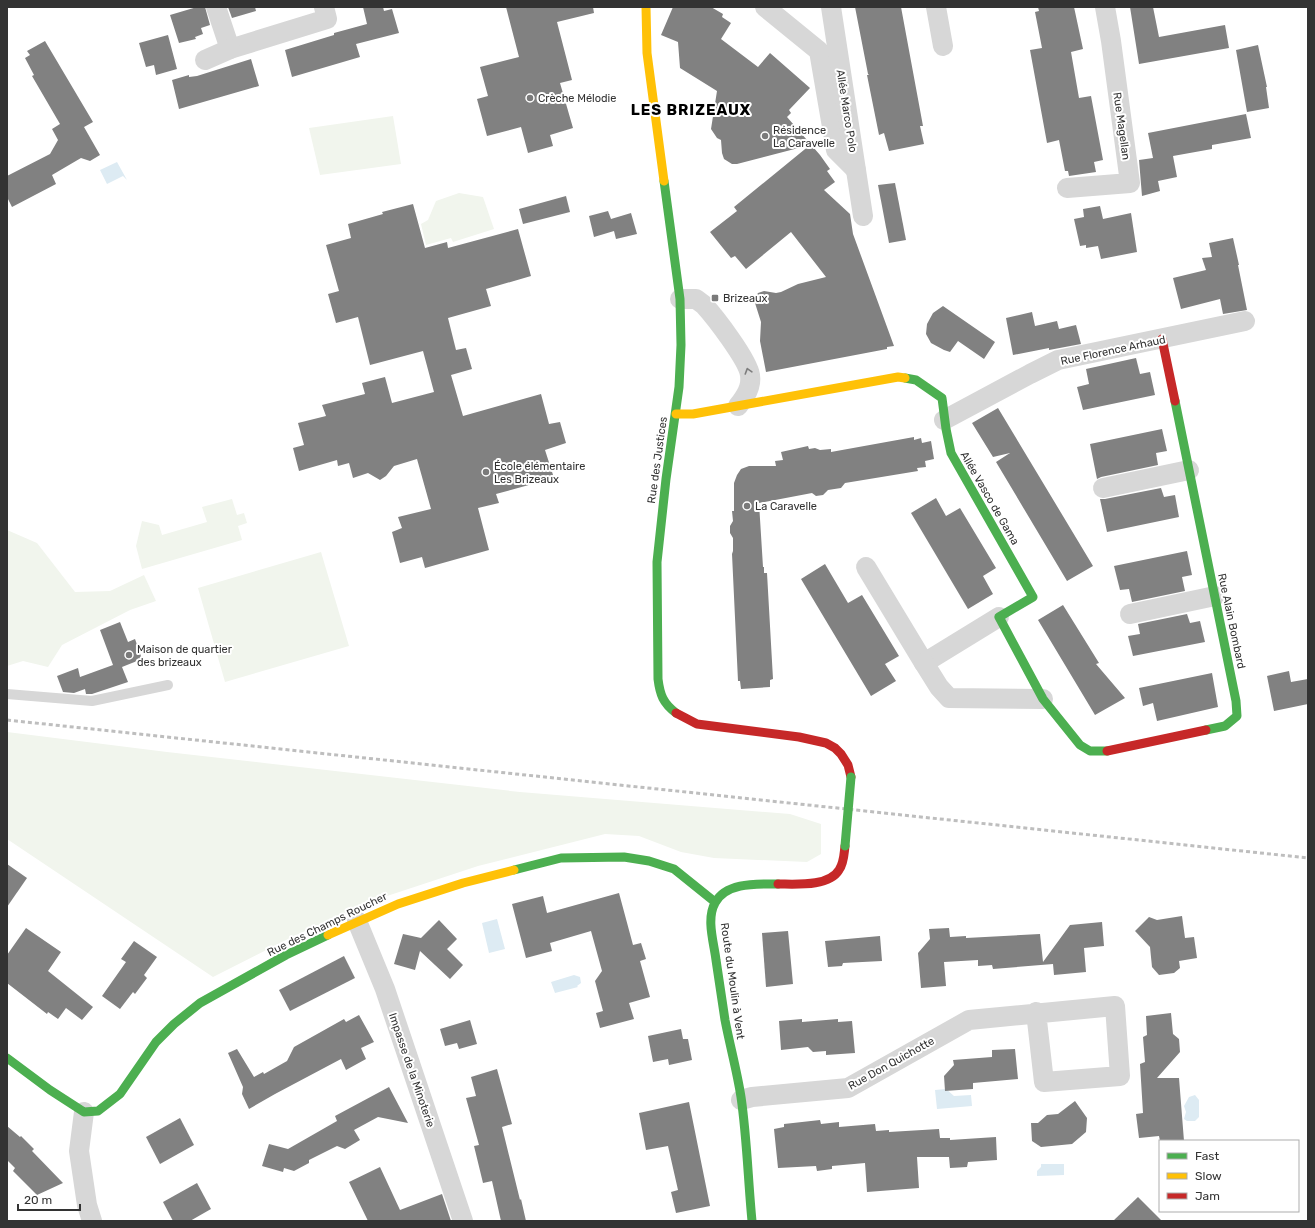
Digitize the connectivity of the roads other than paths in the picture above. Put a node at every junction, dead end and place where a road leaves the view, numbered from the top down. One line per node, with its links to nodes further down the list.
1 (216, 7): 9 (street)
2 (324, 7): 9 (street)
3 (646, 7): 14 (street, Rue des Justices)
4 (765, 7): 11 (street)
5 (831, 7): 11 (street, Allée Marco Polo)
6 (936, 7): 8 (street)
7 (1105, 7): 12 (street, Rue Magellan)
8 (943, 46)
9 (230, 49): 10 (street)
10 (205, 60)
11 (856, 170): 13 (street, Allée Marco Polo)
12 (1067, 188)
13 (863, 216)
14 (680, 299): 17 (street, one-way to 14); 18 (street, Rue des Justices)
15 (1245, 321): 16 (street, Rue Florence Arhaud)
16 (1162, 339): 19 (street, Rue Florence Arhaud); 20 (street, Rue Alain Bombard)
17 (738, 406): 18 (street, Allée Vasco de Gama); 19 (street, Allée Vasco de Gama)
18 (676, 414): 30 (street, Rue des Justices, bridge)
19 (944, 420): 25 (street, Allée Vasco de Gama)
20 (1189, 470): 21 (street); 23 (street, Rue Alain Bombard)
21 (1103, 488)
22 (866, 567): 26 (street)
23 (1215, 596): 24 (street); 29 (street, Rue Alain Bombard)
24 (1130, 614)
25 (999, 617): 26 (street); 29 (street)
26 (924, 663): 29 (street)
27 (168, 685): 28 (lane)
28 (7, 694)
29 (1043, 699)
30 (715, 902): 31 (street, Rue des Champs Roucher); 34 (street, Route du Moulin à Vent)
31 (357, 920): 35 (street, Rue des Champs Roucher); 37 (street, Impasse de la Minoterie)
32 (1036, 1012): 32 (street, Rue Don Quichotte); 34 (street, Rue Don Quichotte)
33 (7, 1058): 35 (street)
34 (741, 1100): 38 (street, Route du Moulin à Vent)
35 (84, 1112): 36 (street)
36 (92, 1221)
37 (463, 1221)
38 (752, 1221)

